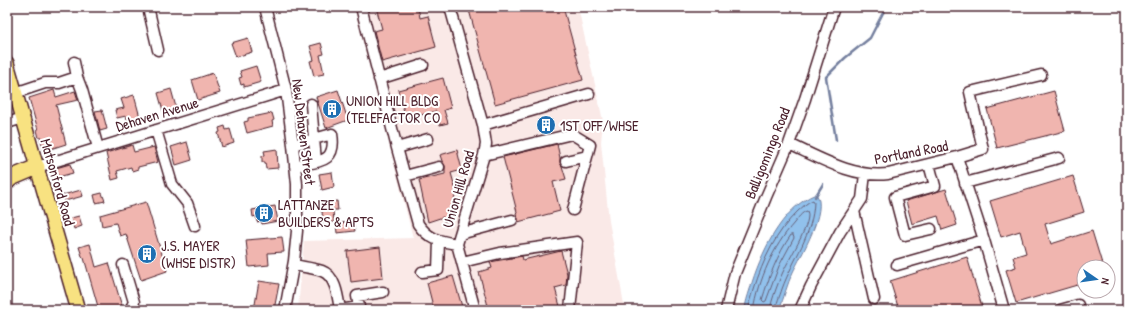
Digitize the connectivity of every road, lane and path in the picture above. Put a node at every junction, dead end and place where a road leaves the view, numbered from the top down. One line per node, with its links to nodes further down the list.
1 (148, 7): 6 (street)
2 (265, 7): 13 (street, New Dehaven Street)
3 (361, 7): 12 (street)
4 (450, 7): 19 (street, Union Hill Road)
5 (834, 7): 23 (street, Balligomingo Road)
6 (158, 50)
7 (74, 62): 11 (street)
8 (7, 63): 14 (main road, Matsonford Road)
9 (424, 65): 12 (street)
10 (1041, 75): 29 (street)
11 (77, 77): 14 (street); 25 (street)
12 (379, 79): 26 (street)
13 (286, 90): 20 (street, Dehaven Avenue); 24 (street, New Dehaven Street)
14 (15, 93): 17 (main road, Matsonford Road)
15 (589, 94): 19 (street)
16 (311, 104): 21 (street)
17 (23, 118): 18 (street); 35 (main road, Matsonford Road)
18 (7, 122)
19 (483, 125): 27 (street, Union Hill Road)
20 (156, 130): 25 (street, Dehaven Avenue); 44 (street)
21 (314, 139): 24 (street); 31 (street); 31 (street)
22 (428, 139): 26 (street)
23 (789, 144): 37 (street, Portland Road); 63 (street, Balligomingo Road)
24 (294, 145): 34 (street, New Dehaven Street)
25 (98, 148): 35 (street, Dehaven Avenue)
26 (397, 148): 38 (street)
27 (484, 154): 28 (street); 46 (street, Union Hill Road)
28 (587, 156): 32 (street); 41 (street)
29 (957, 157): 33 (street, Portland Road); 40 (street, Portland Road)
30 (1059, 158): 40 (street)
31 (316, 161): 34 (street)
32 (566, 161)
33 (929, 164): 37 (street, Portland Road); 45 (street)
34 (295, 166): 51 (street, New Dehaven Street)
35 (37, 167): 39 (highway); 57 (main road, Matsonford Road)
36 (439, 167): 38 (street)
37 (865, 174): 42 (street)
38 (405, 176): 48 (street)
39 (7, 182)
40 (965, 183): 47 (street, Portland Road)
41 (573, 210)
42 (854, 211): 55 (street); 64 (street)
43 (512, 220): 46 (street)
44 (195, 226)
45 (931, 229)
46 (459, 239): 48 (street); 49 (street, Union Hill Road)
47 (984, 240): 52 (street); 65 (street, Portland Road)
48 (439, 241): 53 (street)
49 (462, 262): 61 (street, Union Hill Road); 62 (street)
50 (123, 265): 58 (street)
51 (294, 265): 59 (street, New Dehaven Street); 60 (street)
52 (897, 265)
53 (422, 272)
54 (383, 292): 60 (street)
55 (874, 300)
56 (1078, 305): 66 (street)
57 (78, 310)
58 (130, 310)
59 (284, 310)
60 (340, 310)
61 (475, 310)
62 (570, 310)
63 (726, 310)
64 (800, 310)
65 (1004, 310)
66 (1060, 310)

